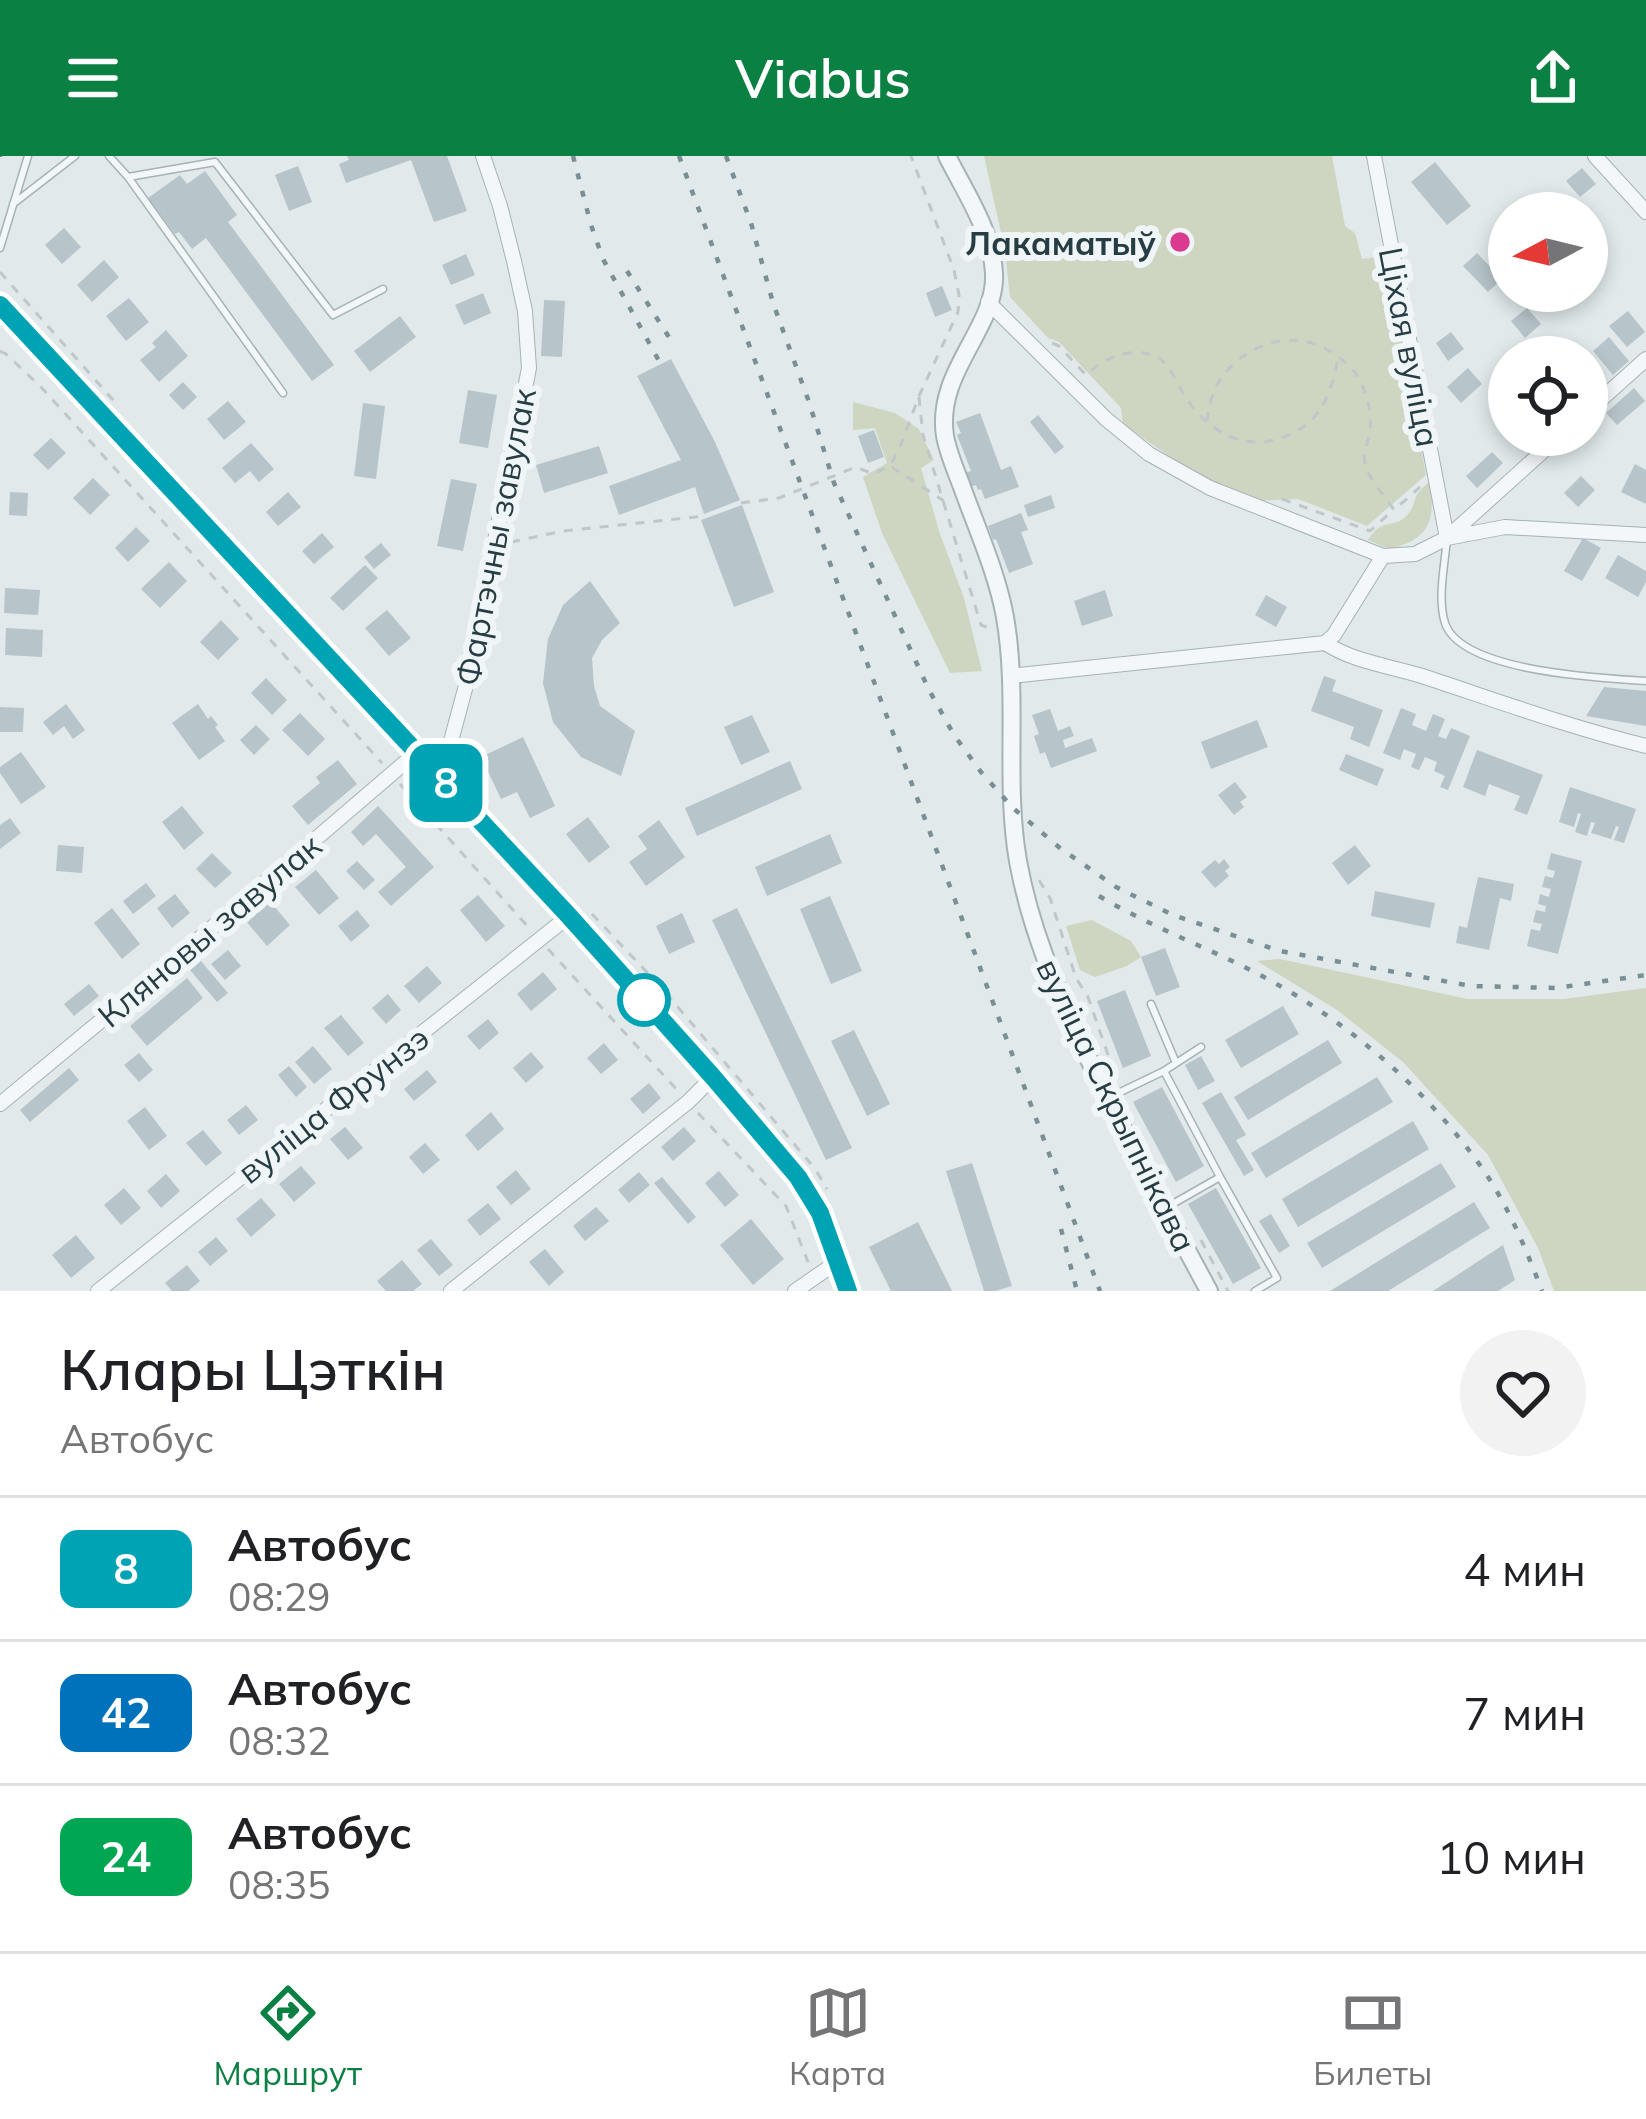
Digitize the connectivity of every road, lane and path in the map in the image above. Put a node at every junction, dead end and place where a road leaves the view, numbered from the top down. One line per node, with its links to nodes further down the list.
1 (28, 156): 10 (lane)
2 (75, 156): 10 (lane)
3 (109, 156): 9 (lane)
4 (483, 156): 34 (street, Фартэчны завулак)
5 (911, 156): 22 (path)
6 (947, 156): 14 (street, вуліца Скрыпнікава)
7 (1374, 156): 26 (street, Ціхая вуліца)
8 (1595, 156): 11 (street)
9 (128, 177): 13 (lane); 20 (lane)
10 (10, 206): 12 (lane)
11 (1646, 212)
12 (0, 248)
13 (383, 289)
14 (988, 302): 35 (street); 38 (street, вуліца Скрыпнікава)
15 (0, 305): 41 (main road)
16 (1046, 341): 23 (path)
17 (0, 351): 42 (path)
18 (1338, 357): 23 (path); 23 (path); 30 (path)
19 (1646, 359): 21 (street)
20 (283, 393)
21 (1608, 393)
22 (919, 395): 25 (path); 28 (path)
23 (1206, 422)
24 (1539, 456): 33 (street)
25 (890, 466): 28 (path); 29 (path)
26 (1435, 475): 30 (path); 33 (street, Ціхая вуліца)
27 (1279, 498): 30 (path)
28 (945, 502): 36 (path)
29 (741, 503)
30 (1394, 510)
31 (706, 516): 34 (path)
32 (1646, 535): 33 (street)
33 (1447, 538): 35 (street); 39 (lane)
34 (493, 547): 43 (street, Фартэчны завулак)
35 (1382, 556): 37 (street)
36 (1000, 632)
37 (1325, 643): 38 (street); 40 (street)
38 (1010, 676): 52 (street, вуліца Скрыпнікава)
39 (1646, 680)
40 (1646, 746)
41 (416, 753): 42 (street, Кляновы завулак); 43 (main road)
42 (392, 775): 46 (path); 54 (street, Кляновы завулак)
43 (441, 778): 45 (main road)
44 (1031, 868): 52 (path)
45 (569, 916): 46 (street, вуліца Фрунзэ); 51 (main road)
46 (539, 940): 53 (path); 60 (street, вуліца Фрунзэ)
47 (1151, 1004): 49 (lane)
48 (1202, 1047): 49 (lane)
49 (1176, 1063): 50 (lane)
50 (1164, 1071): 52 (lane); 55 (lane)
51 (713, 1077): 53 (street); 58 (main road)
52 (1114, 1095): 56 (street, вуліца Скрыпнікава)
53 (688, 1102): 59 (path); 61 (street)
54 (0, 1104)
55 (1220, 1177): 56 (lane); 66 (lane)
56 (1165, 1209): 64 (street, вуліца Скрыпнікава)
57 (1199, 1235): 65 (path)
58 (837, 1262): 59 (street); 63 (main road)
59 (813, 1277): 62 (street)
60 (98, 1291)
61 (451, 1291)
62 (795, 1291)
63 (848, 1291)
64 (1209, 1291)
65 (1228, 1291)
66 (1255, 1291)

